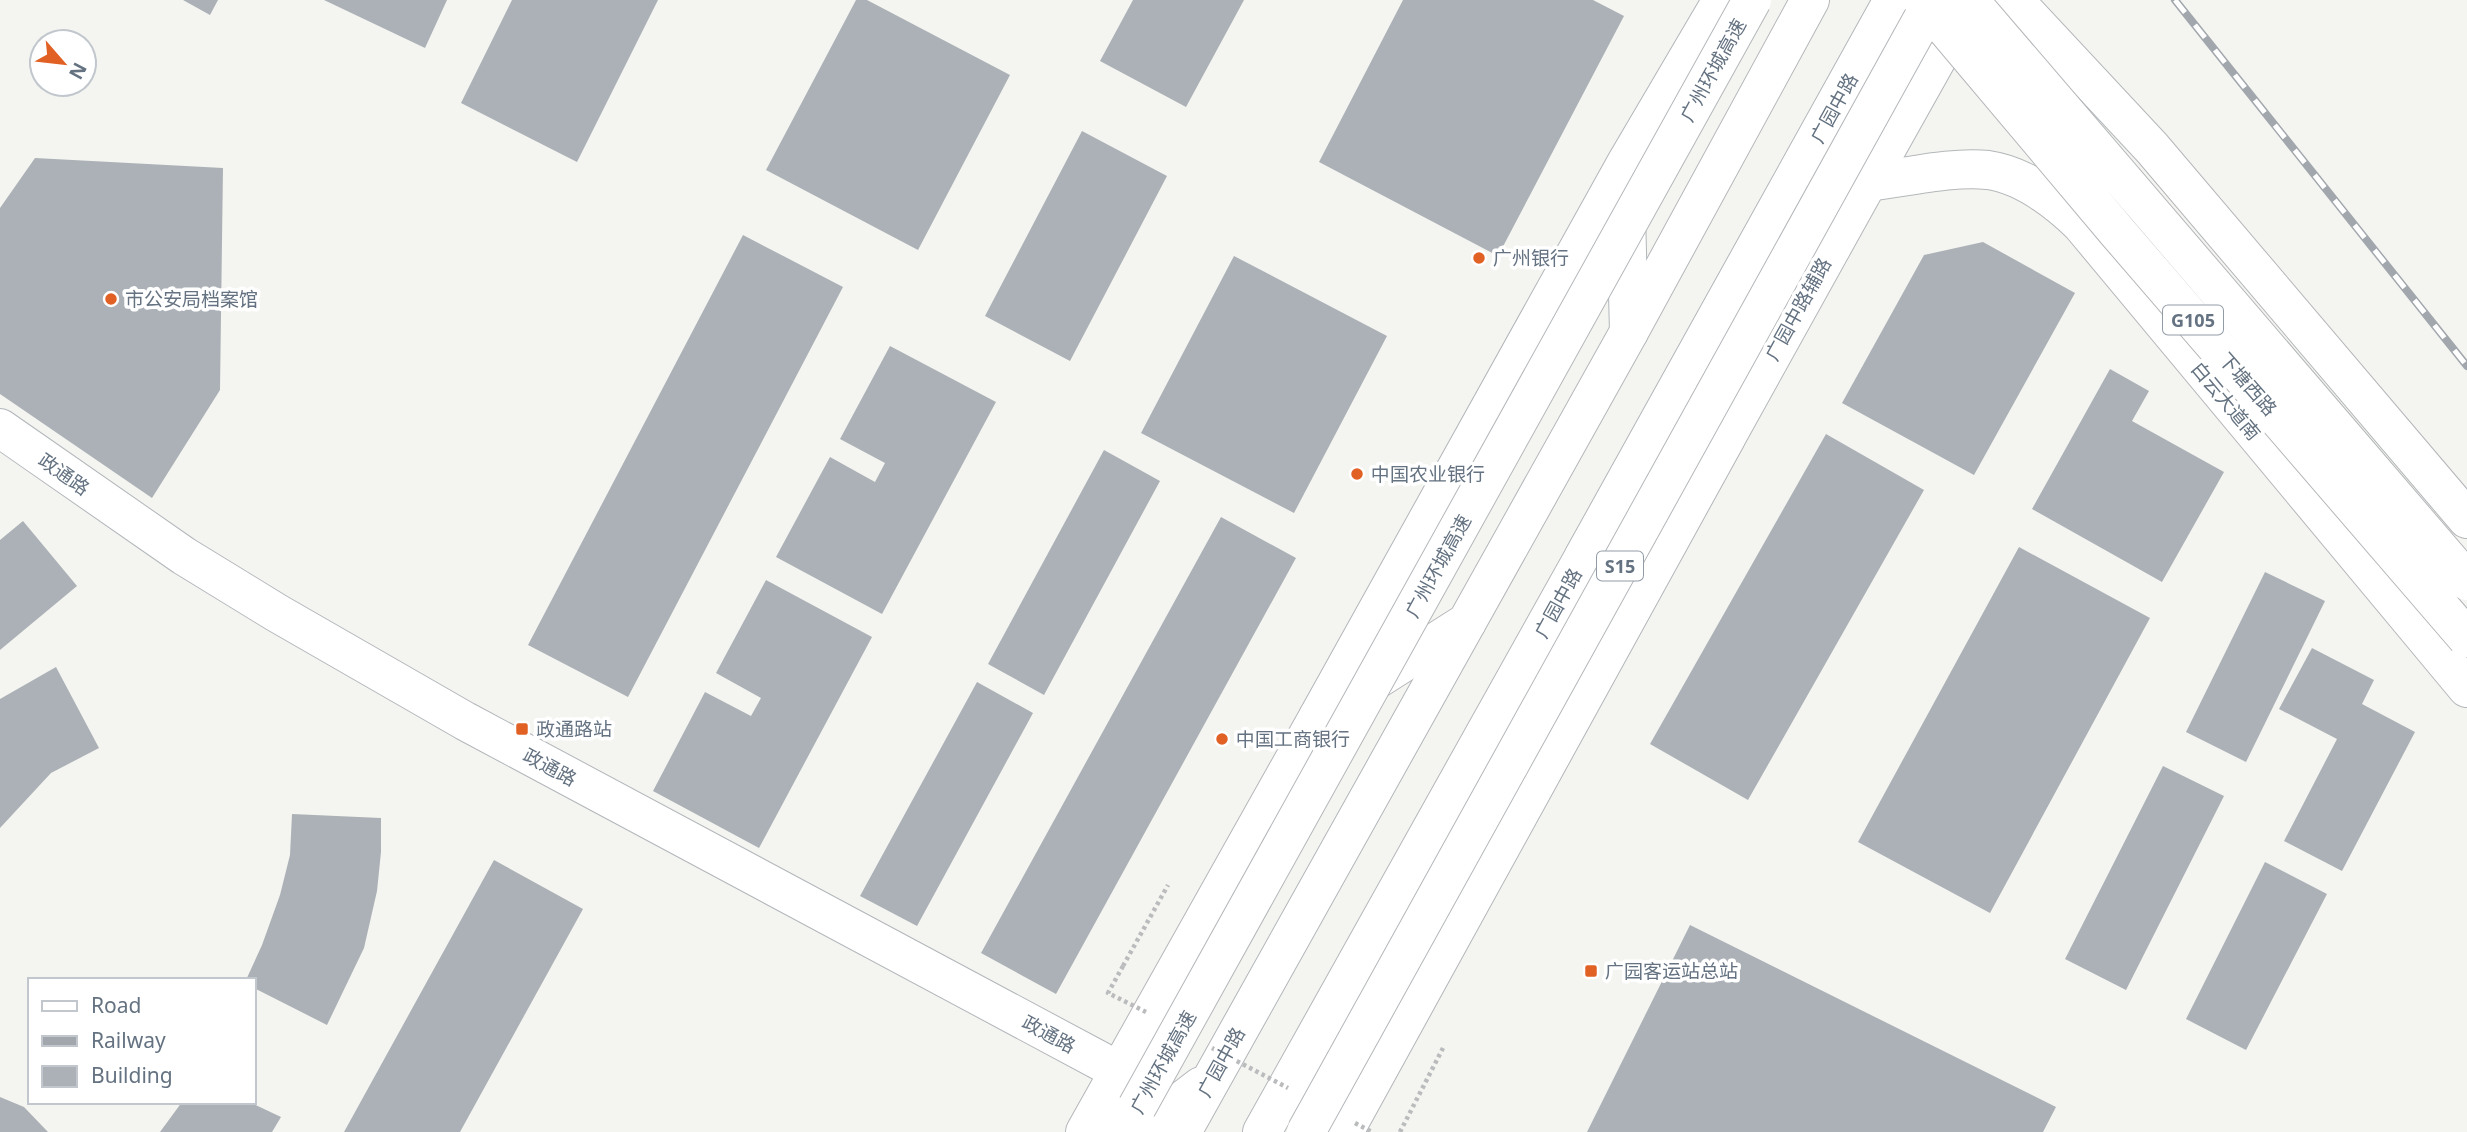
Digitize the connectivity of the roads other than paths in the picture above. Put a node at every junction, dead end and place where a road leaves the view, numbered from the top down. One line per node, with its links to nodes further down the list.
1 (1722, 0): 10 (main road)
2 (1752, 0): 27 (main road, 广州环城高速, bridge)
3 (1810, 0): 13 (main road, 广园中路)
4 (1893, 0): 17 (main road, 广园中路)
5 (1922, 0): 20 (main road, 下塘西路 / G105, bridge)
6 (1933, 0): 31 (main road, S15, bridge)
7 (1970, 0): 11 (main road, 广园中路辅路); 18 (main road, 下塘西路 / G105, bridge)
8 (2014, 0): 9 (main road)
9 (2152, 148): 12 (main road); 16 (main road)
10 (1625, 166): 13 (main road); 22 (main road)
11 (1868, 183): 12 (main road, 白云大道南); 15 (main road, 广园中路辅路)
12 (2081, 224): 21 (main road, 白云大道南)
13 (1629, 332): 19 (main road, 广园中路)
14 (0, 428): 24 (main road, 政通路)
15 (1727, 436): 17 (main road); 25 (main road, 广园中路辅路)
16 (2467, 519)
17 (1583, 558): 30 (main road, 广园中路)
18 (2467, 581)
19 (1467, 622): 22 (main road); 23 (main road, 广园中路)
20 (2467, 638)
21 (2467, 688)
22 (1318, 717): 24 (main road)
23 (1208, 1061): 28 (main road); 29 (main road, 广园中路)
24 (1119, 1071): 26 (main road)
25 (1346, 1126)
26 (1085, 1132)
27 (1124, 1132)
28 (1141, 1132)
29 (1182, 1132)
30 (1262, 1132)
31 (1306, 1132)

